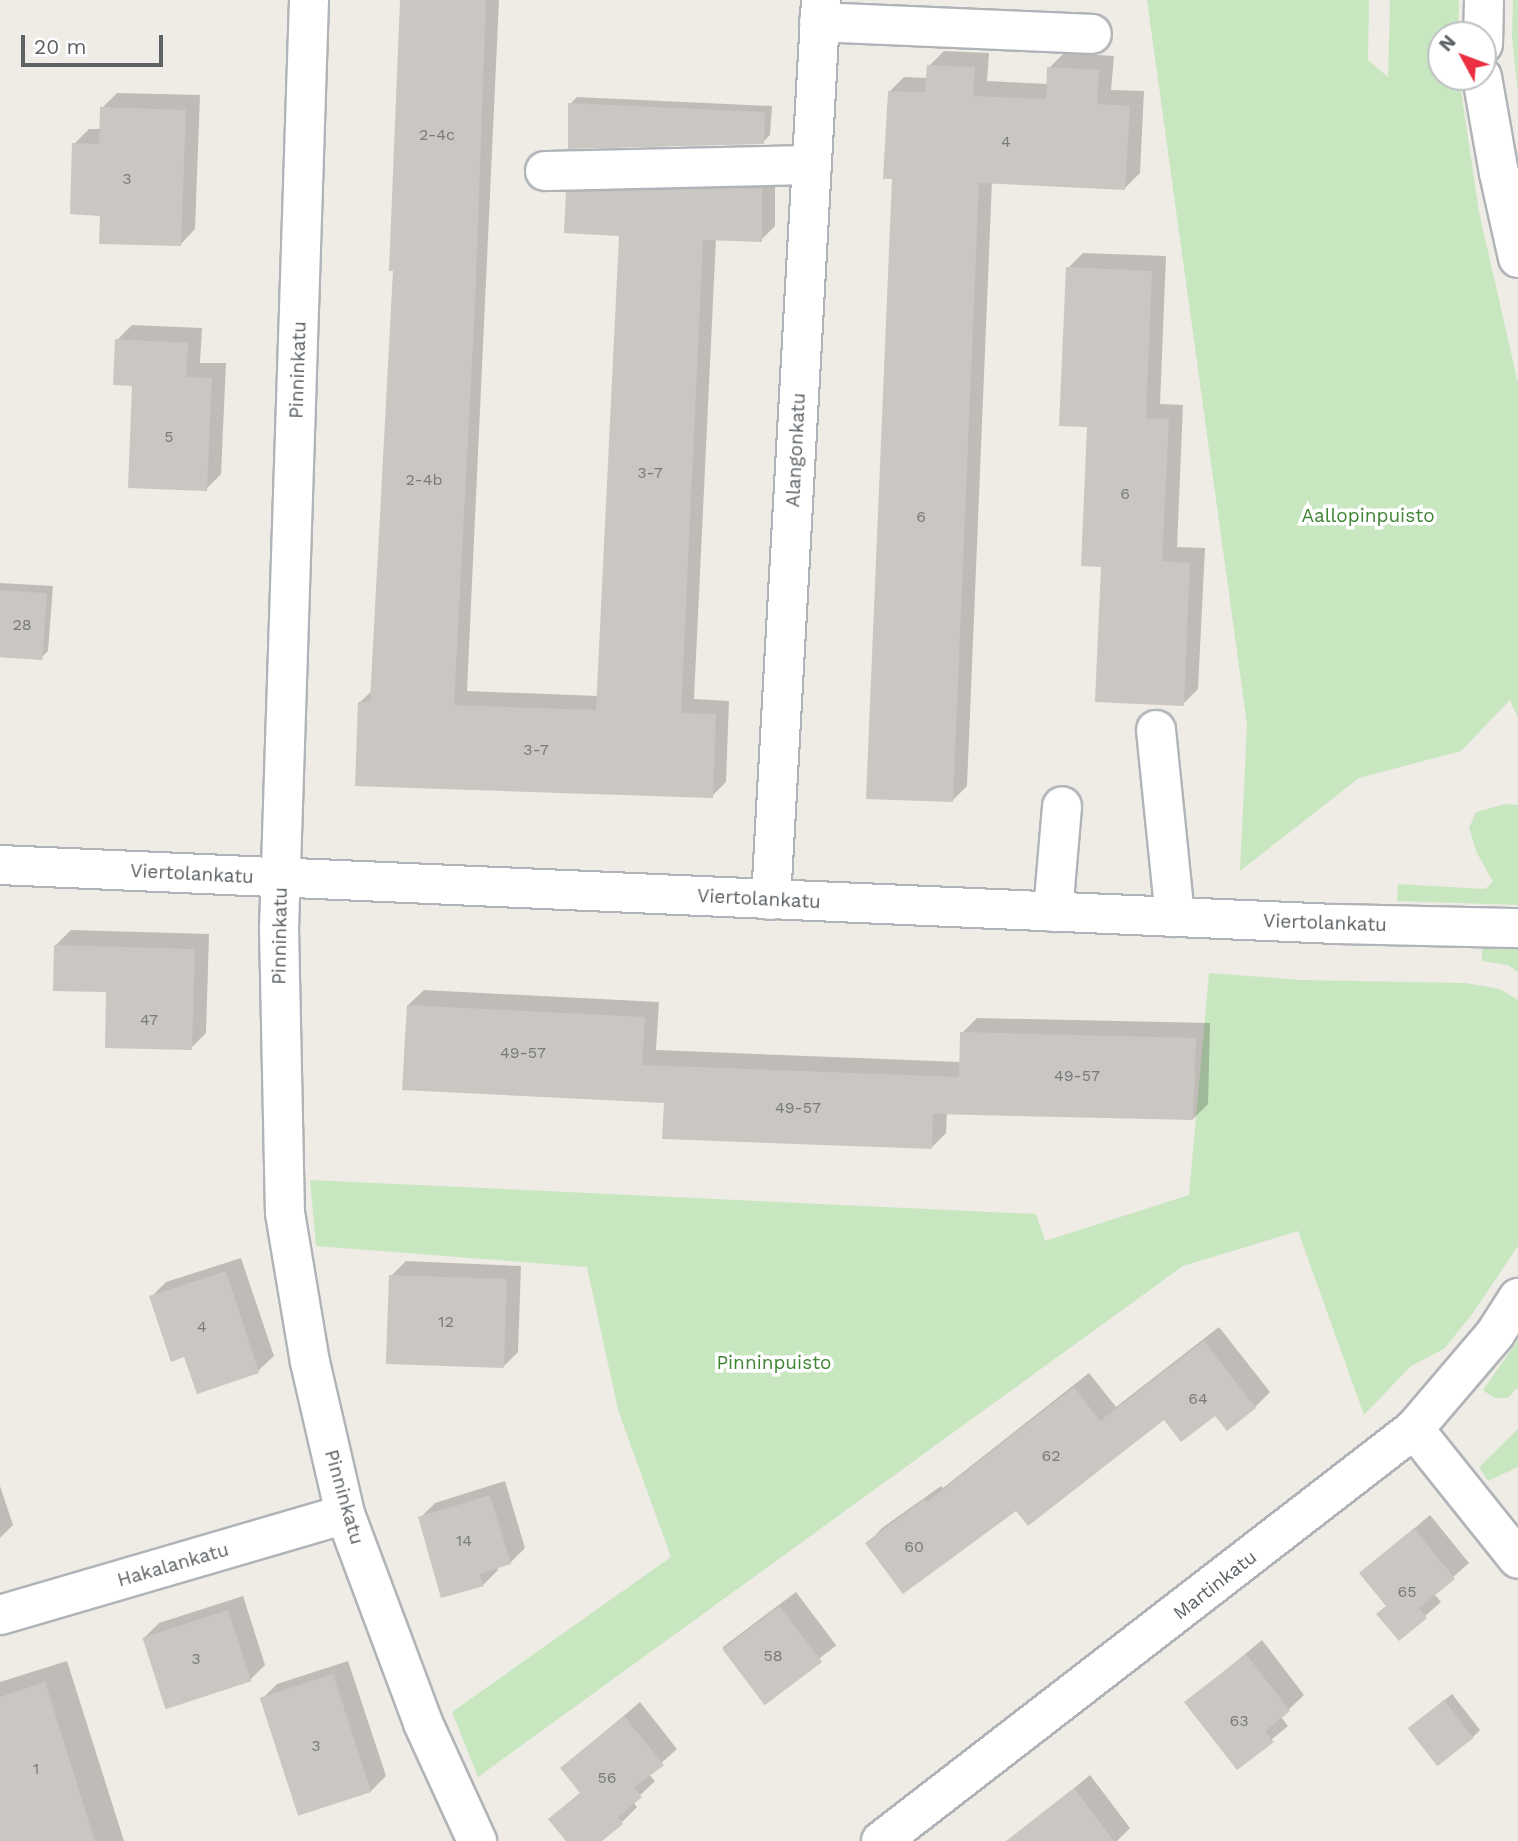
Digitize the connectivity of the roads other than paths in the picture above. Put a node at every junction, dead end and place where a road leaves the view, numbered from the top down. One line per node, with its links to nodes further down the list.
1 (309, 0): 14 (street, Pinninkatu)
2 (1484, 0): 4 (street)
3 (820, 11): 5 (street); 7 (street, Alangonkatu)
4 (1484, 21)
5 (1092, 34)
6 (1486, 91): 9 (street)
7 (812, 165): 8 (street); 15 (street, Alangonkatu)
8 (545, 171)
9 (1508, 174): 10 (street)
10 (1518, 258)
11 (1156, 730): 17 (street)
12 (1062, 806): 16 (street)
13 (0, 865): 14 (street, Viertolankatu)
14 (281, 878): 15 (street, Viertolankatu); 21 (street, Pinninkatu)
15 (771, 900): 16 (street, Viertolankatu)
16 (1053, 912): 17 (street, Viertolankatu)
17 (1175, 917): 18 (street, Viertolankatu)
18 (1518, 928)
19 (1518, 1298): 20 (street, Martinkatu)
20 (1414, 1429): 22 (street); 25 (street, Martinkatu)
21 (345, 1514): 23 (street, Hakalankatu); 24 (street, Pinninkatu)
22 (1518, 1559)
23 (0, 1615)
24 (477, 1841)
25 (881, 1841)

